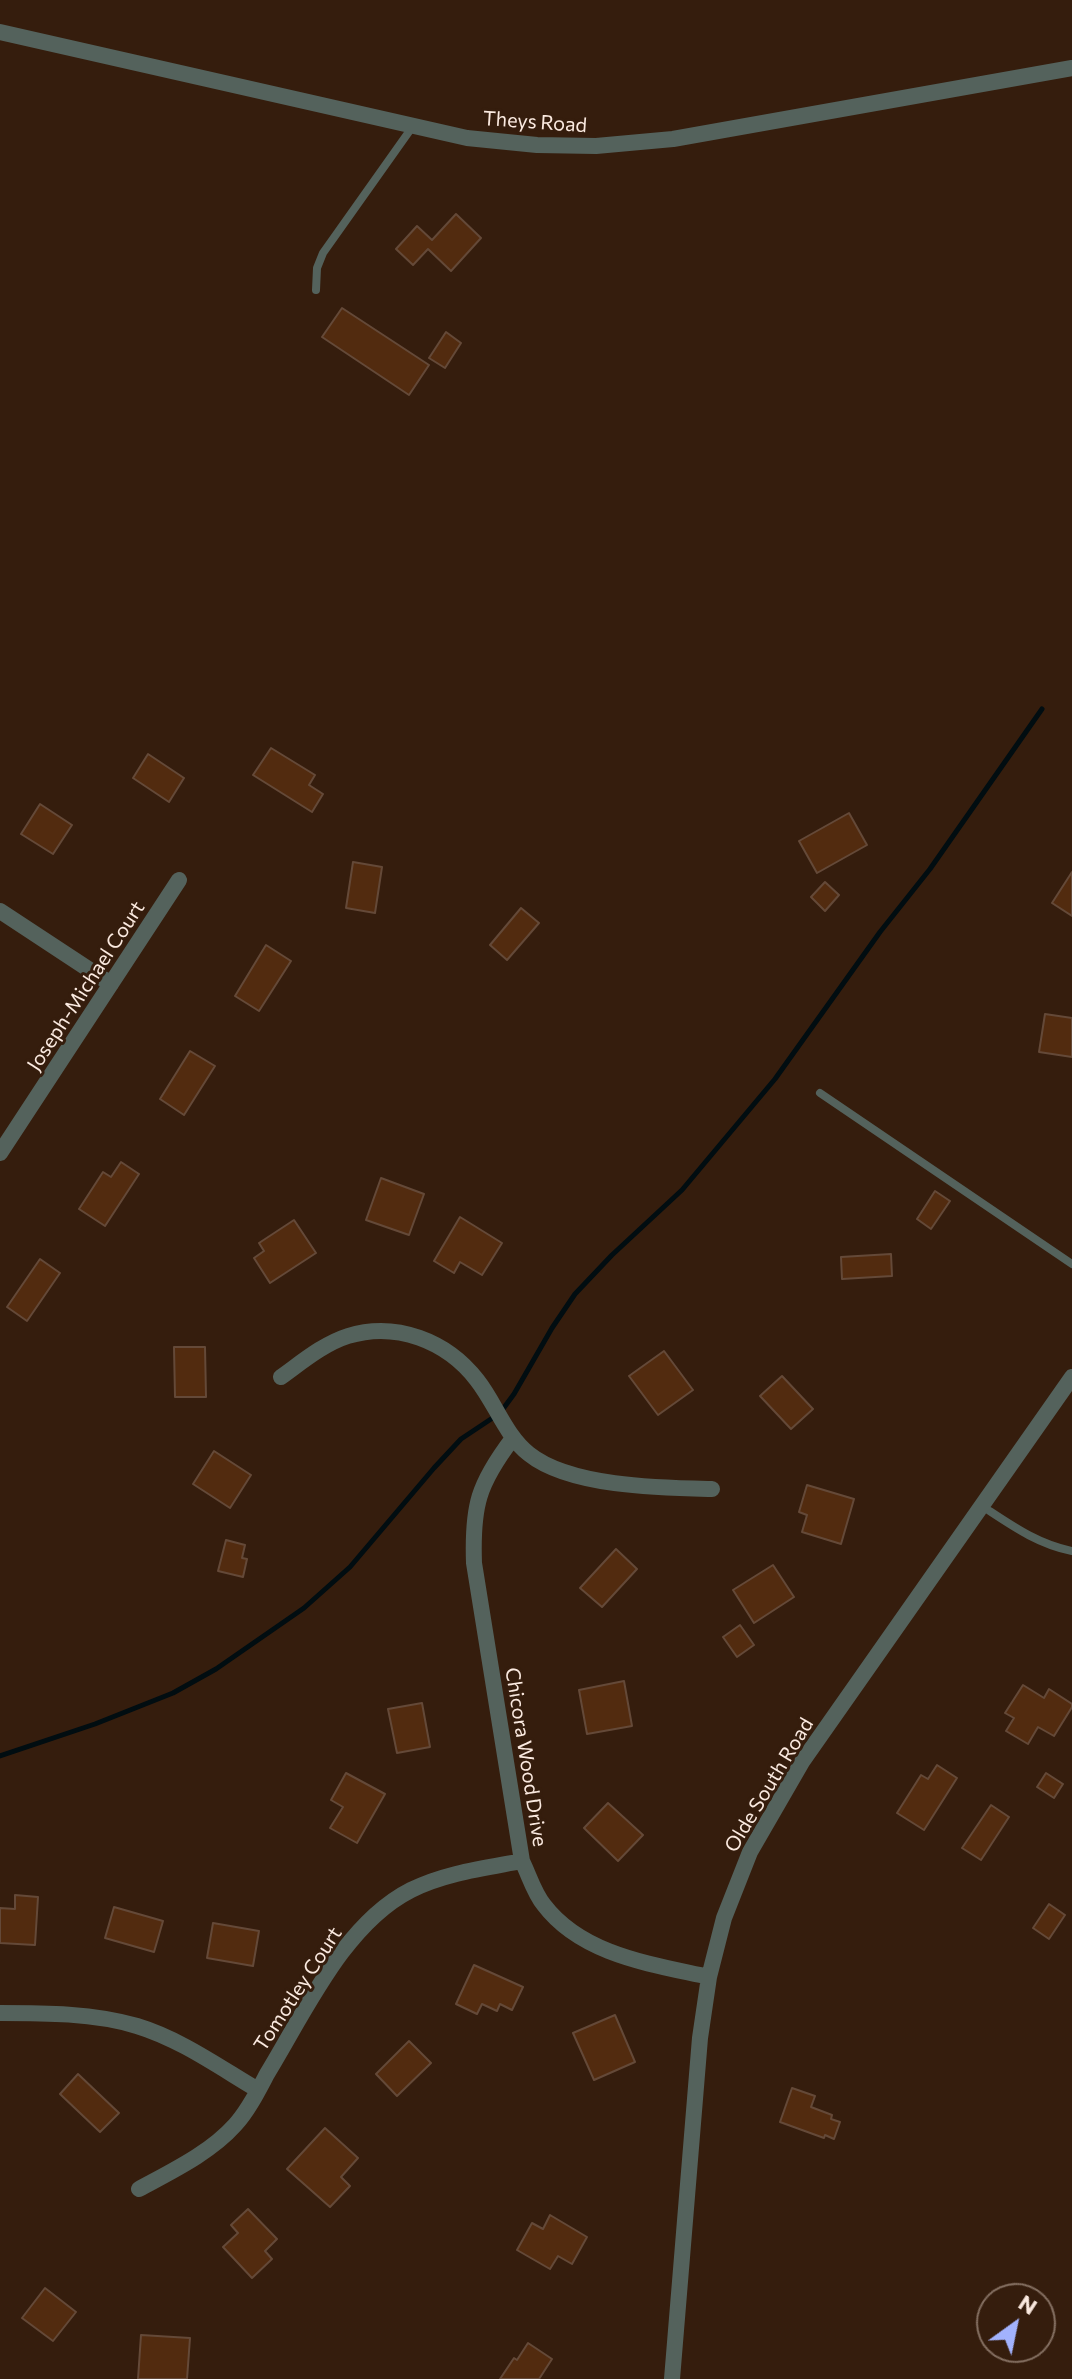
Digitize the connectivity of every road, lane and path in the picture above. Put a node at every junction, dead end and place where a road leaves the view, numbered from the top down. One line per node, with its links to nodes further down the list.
1 (0, 32): 3 (street, Theys Road)
2 (1072, 68): 3 (street, Theys Road)
3 (413, 126): 4 (lane)
4 (316, 290)
5 (179, 880): 7 (street, Joseph-Michael Court)
6 (0, 911): 7 (street)
7 (111, 984): 9 (street, Joseph-Michael Court)
8 (820, 1093): 10 (lane)
9 (0, 1153)
10 (1072, 1264)
11 (281, 1377): 13 (street)
12 (1072, 1377): 15 (street, Olde South Road)
13 (513, 1438): 14 (street); 17 (street, Chicora Wood Drive)
14 (712, 1489)
15 (982, 1506): 16 (lane); 18 (street, Olde South Road)
16 (1072, 1551)
17 (522, 1861): 18 (street, Chicora Wood Drive); 20 (street, Tomotley Court)
18 (709, 1977): 22 (street, Olde South Road)
19 (0, 2013): 20 (street)
20 (258, 2090): 21 (street, Tomotley Court)
21 (139, 2189)
22 (672, 2379)

